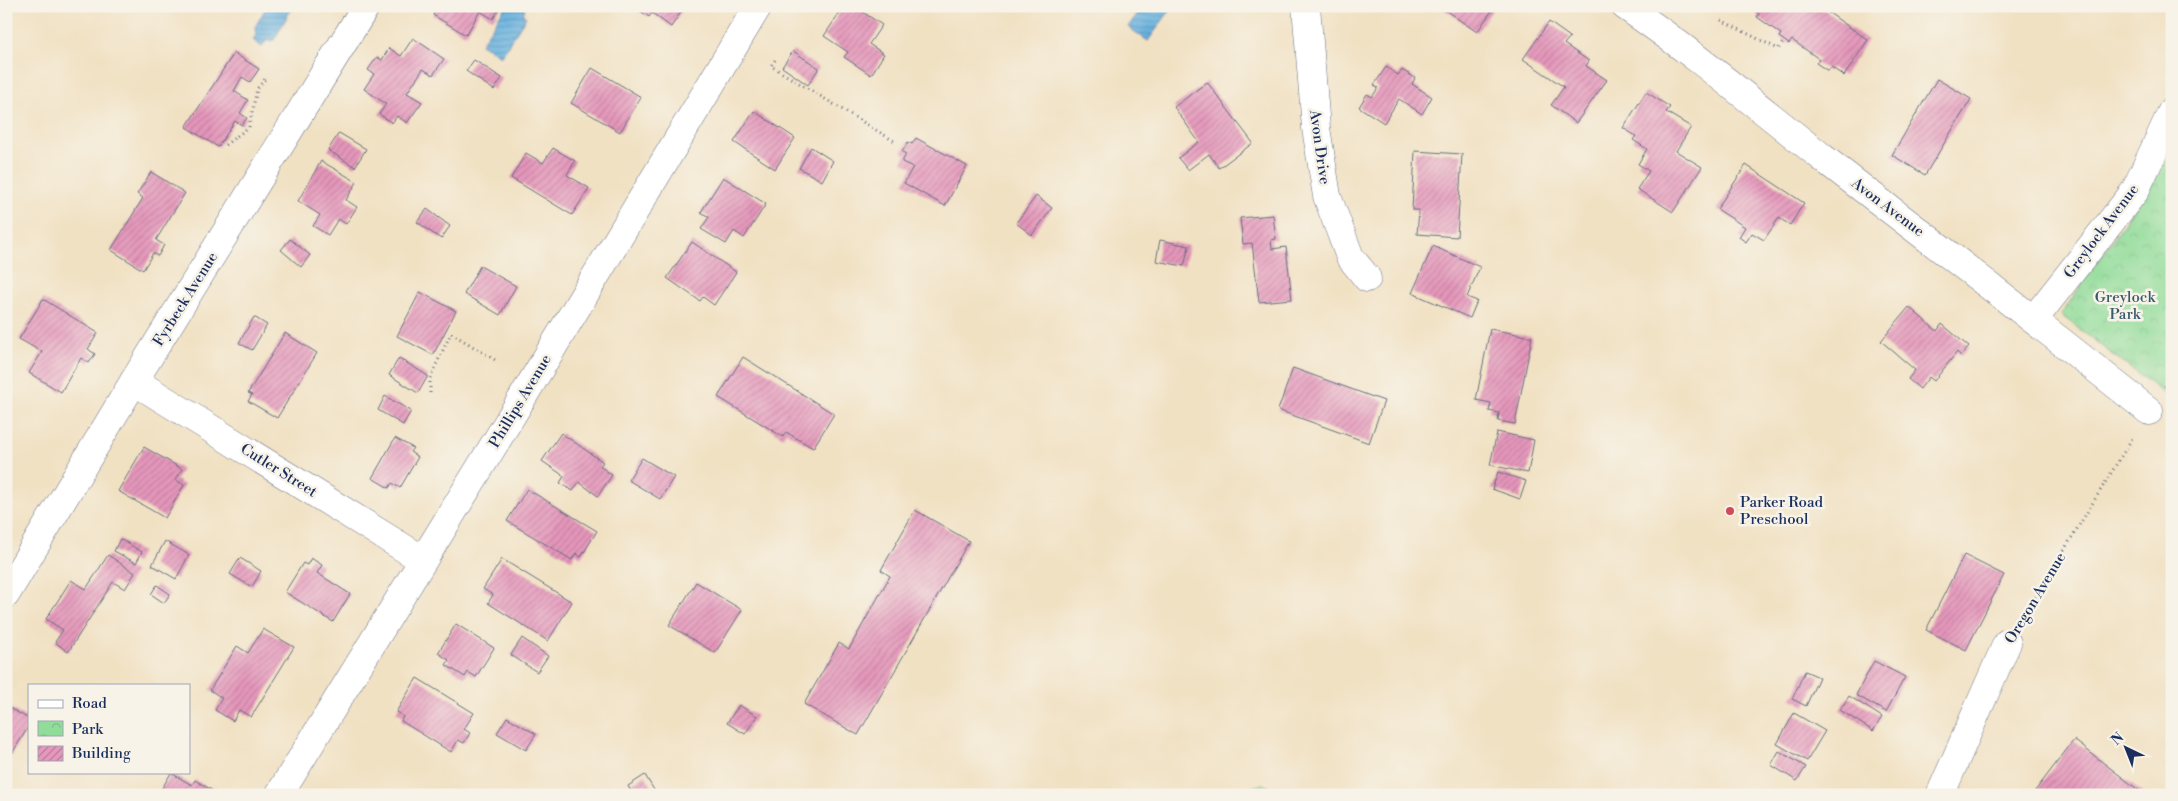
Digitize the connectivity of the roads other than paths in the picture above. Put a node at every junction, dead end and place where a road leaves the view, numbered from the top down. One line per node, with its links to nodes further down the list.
1 (366, 6): 8 (street, Fyrbeck Avenue)
2 (758, 6): 10 (street, Phillips Avenue)
3 (1306, 6): 6 (street, Avon Drive)
4 (1625, 6): 7 (street, Avon Avenue)
5 (2172, 111): 7 (street, Greylock Avenue)
6 (1367, 278)
7 (2034, 319): 9 (street, Avon Avenue)
8 (134, 381): 10 (street, Cutler Street); 11 (street, Fyrbeck Avenue)
9 (2149, 411)
10 (423, 560): 13 (street, Phillips Avenue)
11 (6, 594)
12 (2007, 643): 14 (street, Oregon Avenue)
13 (279, 795)
14 (1940, 795)

